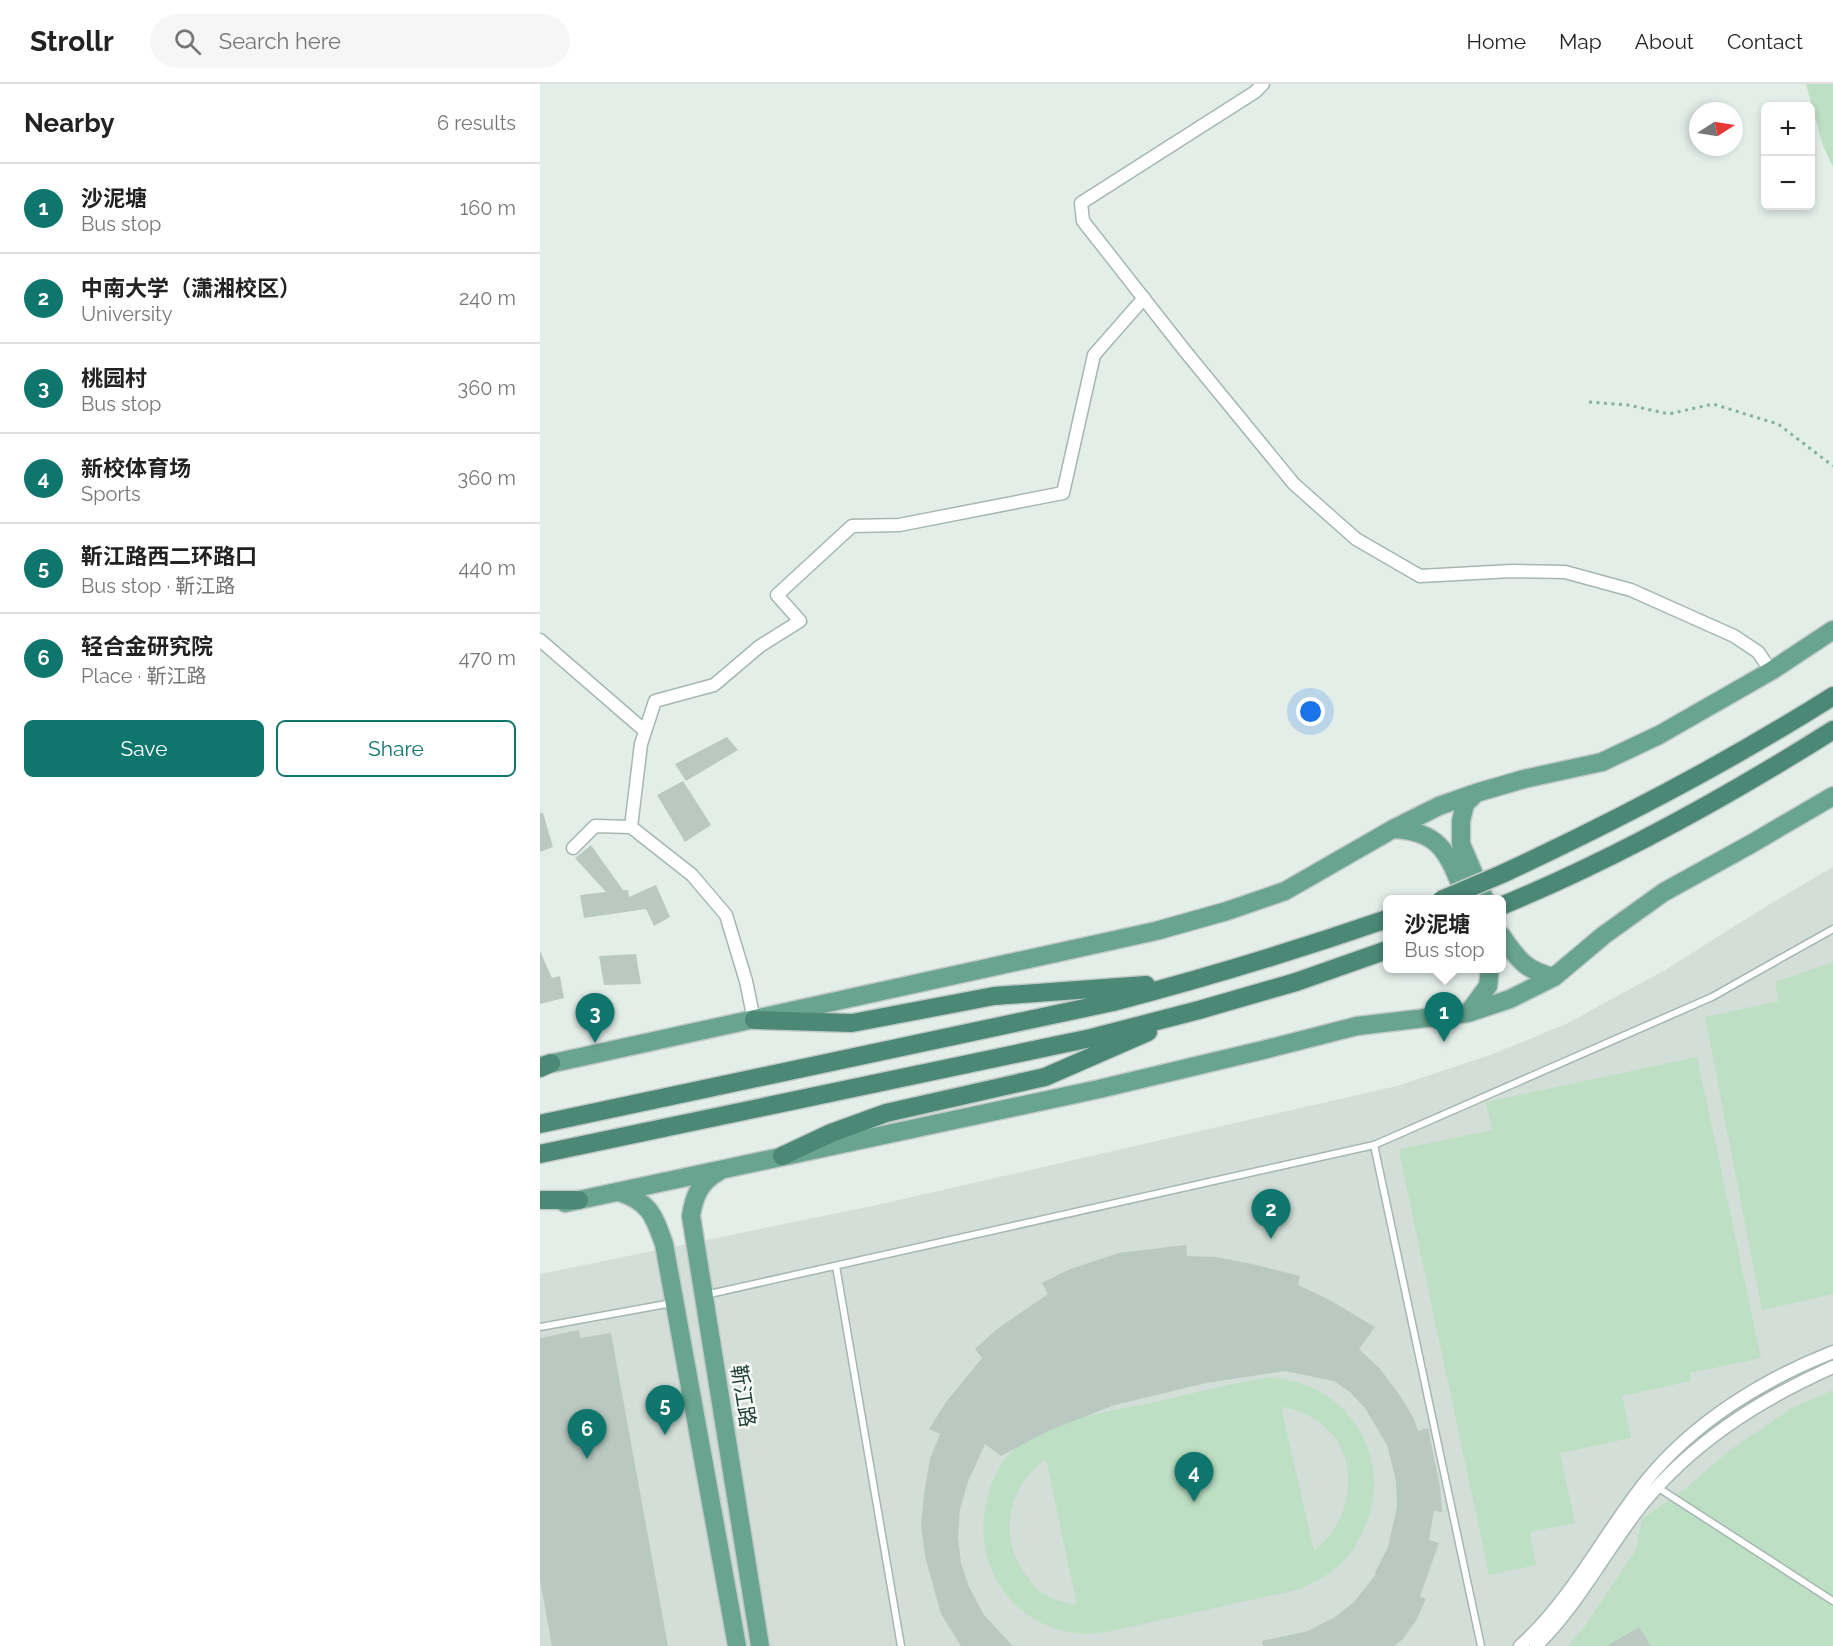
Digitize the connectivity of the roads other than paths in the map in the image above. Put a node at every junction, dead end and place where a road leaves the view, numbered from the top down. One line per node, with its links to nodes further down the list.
1 (1263, 84): 2 (street)
2 (1144, 298): 5 (street); 8 (street)
3 (1833, 630): 5 (main road)
4 (540, 640): 8 (street)
5 (1770, 671): 9 (main road)
6 (1833, 696): 14 (highway, bridge)
7 (1833, 730): 17 (highway)
8 (645, 731): 11 (street)
9 (1476, 793): 12 (main road); 16 (main road)
10 (1833, 796): 23 (main road)
11 (631, 826): 13 (street); 27 (street)
12 (1393, 829): 15 (main road); 27 (main road)
13 (573, 848)
14 (1453, 895)
15 (1465, 895)
16 (1483, 895)
17 (1508, 903)
18 (1383, 920): 24 (highway)
19 (1833, 929): 30 (lane)
20 (1506, 942): 23 (main road)
21 (1383, 951): 25 (highway)
22 (1490, 973): 26 (main road)
23 (1554, 976): 26 (main road)
24 (1190, 982): 27 (highway); 29 (highway)
25 (1198, 1010): 31 (highway); 32 (highway)
26 (1468, 1013): 32 (main road)
27 (754, 1020): 28 (main road)
28 (544, 1065)
29 (540, 1124)
30 (1374, 1145): 38 (lane); 49 (lane)
31 (540, 1154)
32 (782, 1156): 33 (main road)
33 (727, 1168): 34 (main road); 39 (main road, 靳江路)
34 (619, 1192): 36 (main road); 40 (main road)
35 (540, 1200): 36 (highway)
36 (579, 1200): 37 (main road)
37 (540, 1209)
38 (836, 1266): 39 (lane); 48 (lane)
39 (704, 1295): 47 (main road, 靳江路)
40 (675, 1302): 41 (lane); 46 (main road)
41 (540, 1327)
42 (1833, 1352): 44 (street)
43 (1833, 1367): 44 (street)
44 (1651, 1484): 45 (lane); 50 (street); 51 (street)
45 (1833, 1601)
46 (737, 1646)
47 (760, 1646)
48 (901, 1646)
49 (1480, 1646)
50 (1520, 1646)
51 (1536, 1646)

